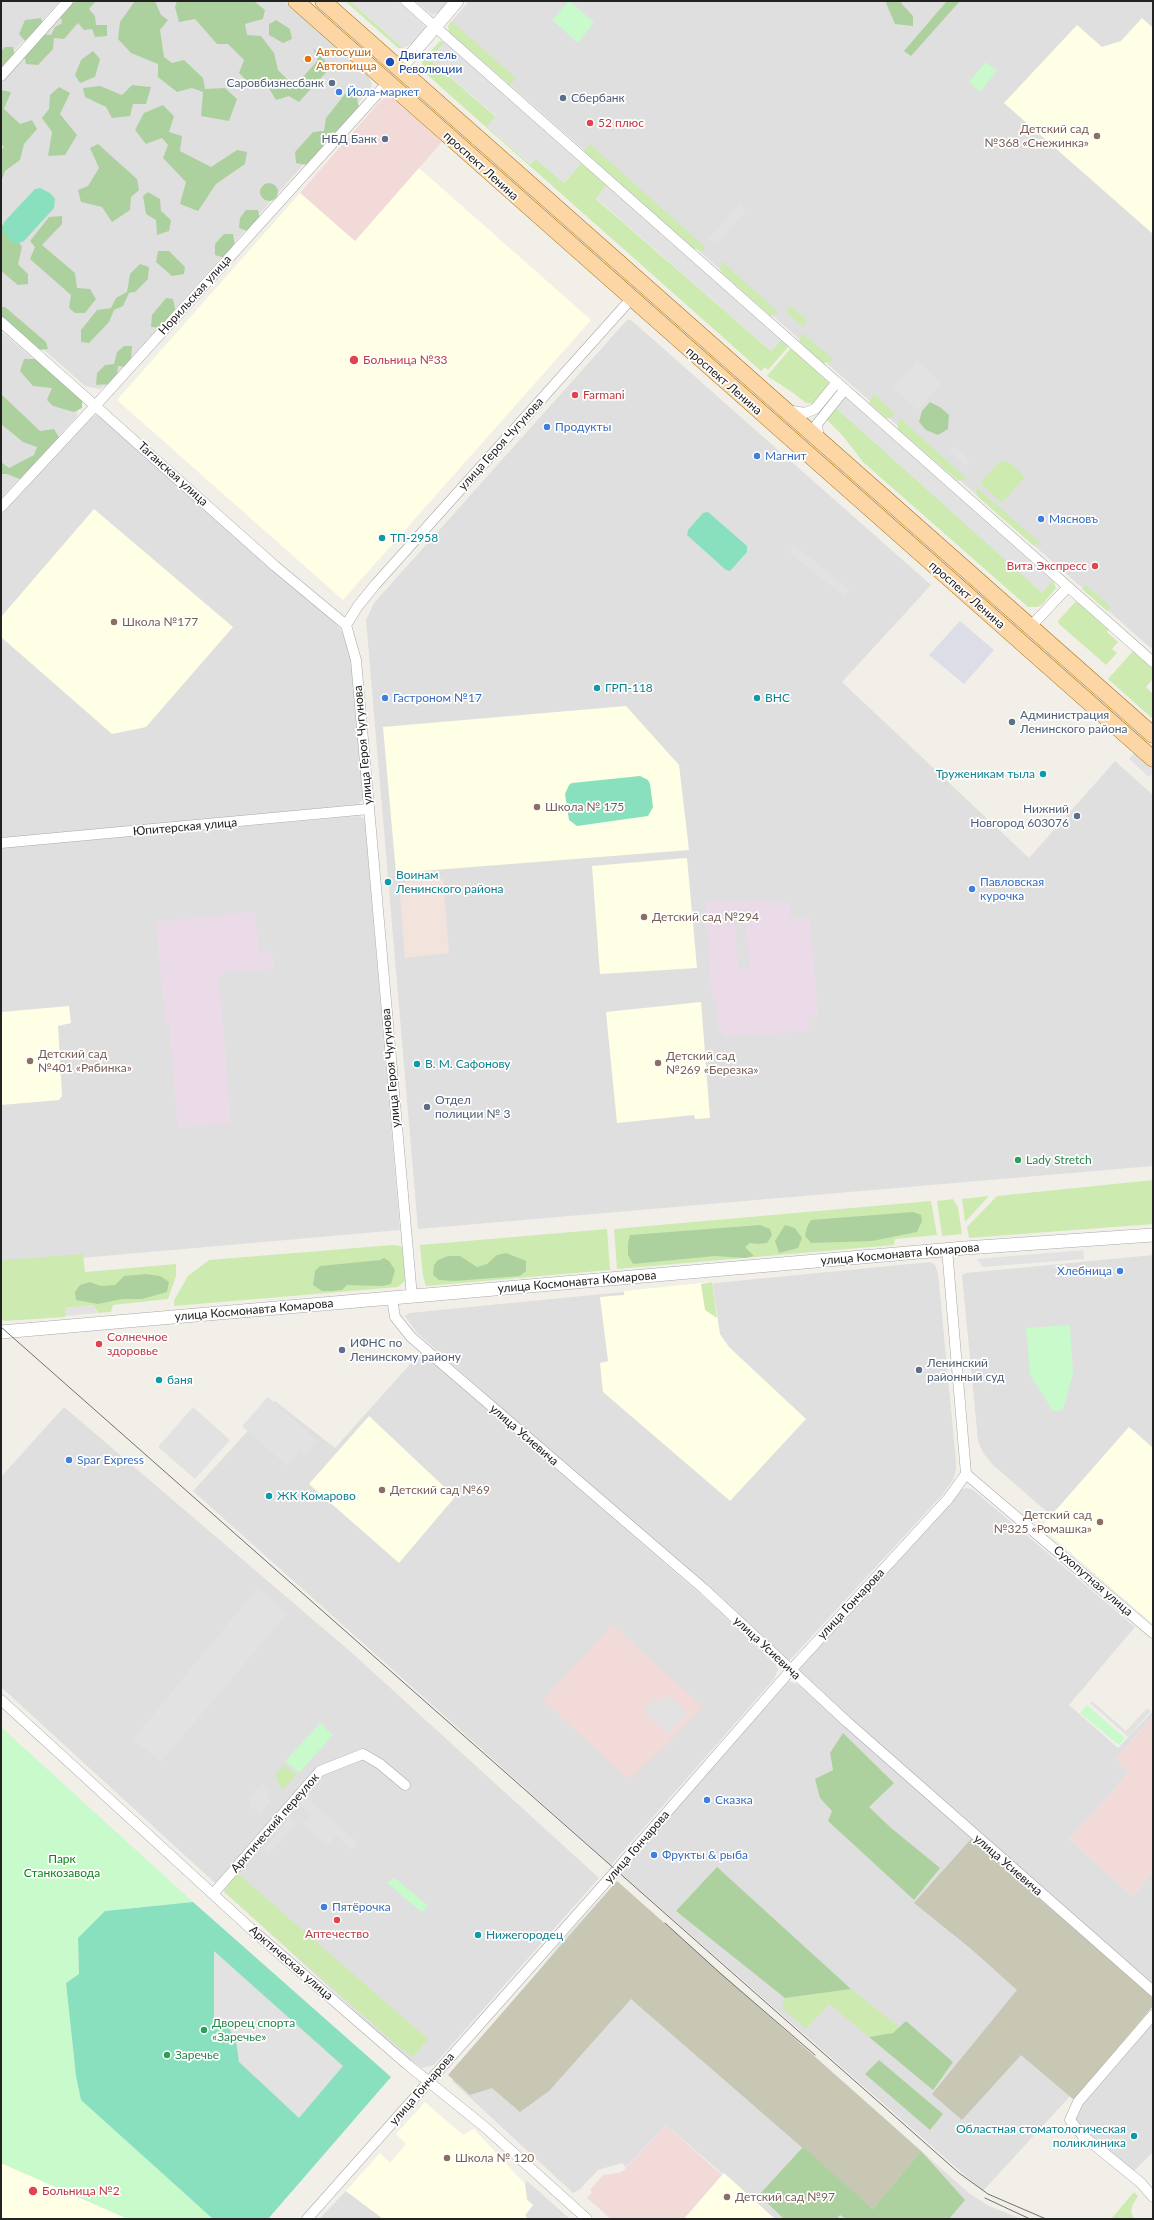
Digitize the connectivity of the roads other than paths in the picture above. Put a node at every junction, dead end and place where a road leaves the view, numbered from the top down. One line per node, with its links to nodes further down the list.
1 (68, 1): 8 (street)
2 (296, 1): 9 (main road, проспект Ленина)
3 (323, 1): 7 (main road, проспект Ленина)
4 (406, 1): 6 (street)
5 (457, 1): 6 (street)
6 (435, 28): 7 (street); 12 (street)
7 (400, 68): 14 (main road, проспект Ленина)
8 (1, 76)
9 (388, 82): 10 (main road, проспект Ленина); 13 (street, Норильская улица)
10 (631, 299): 18 (street, улица Героя Чугунова); 22 (main road, проспект Ленина)
11 (1, 322): 13 (street, Таганская улица)
12 (841, 386): 14 (street); 15 (street); 17 (street)
13 (96, 405): 16 (street, Норильская улица); 18 (street, Таганская улица)
14 (785, 410): 15 (main road, проспект Ленина)
15 (819, 440): 19 (main road, проспект Ленина)
16 (1, 507)
17 (1068, 587): 19 (street); 20 (street)
18 (346, 625): 23 (street, улица Героя Чугунова)
19 (1031, 626): 21 (main road, проспект Ленина)
20 (1153, 662)
21 (1153, 735)
22 (1153, 760)
23 (368, 809): 24 (street, Юпитерская улица); 27 (street, улица Героя Чугунова)
24 (1, 843)
25 (1153, 1235): 26 (street, улица Космонавта Комарова)
26 (947, 1249): 27 (street, улица Космонавта Комарова); 30 (street)
27 (412, 1298): 28 (street, улица Космонавта Комарова)
28 (392, 1299): 29 (street, улица Космонавта Комарова); 32 (street, улица Усиевича)
29 (1, 1332)
30 (966, 1474): 31 (street, Сухопутная улица); 32 (street, улица Гончарова)
31 (1153, 1633)
32 (791, 1670): 36 (street, улица Усиевича); 38 (street, улица Гончарова)
33 (1, 1700): 35 (street, Арктическая улица)
34 (405, 1785): 35 (street, Арктический переулок)
35 (213, 1894): 38 (street, Арктическая улица)
36 (1153, 1991)
37 (1153, 2015): 39 (street)
38 (429, 2082): 40 (street, улица Гончарова); 41 (street, Арктическая улица)
39 (1153, 2197)
40 (307, 2219)
41 (587, 2219)

